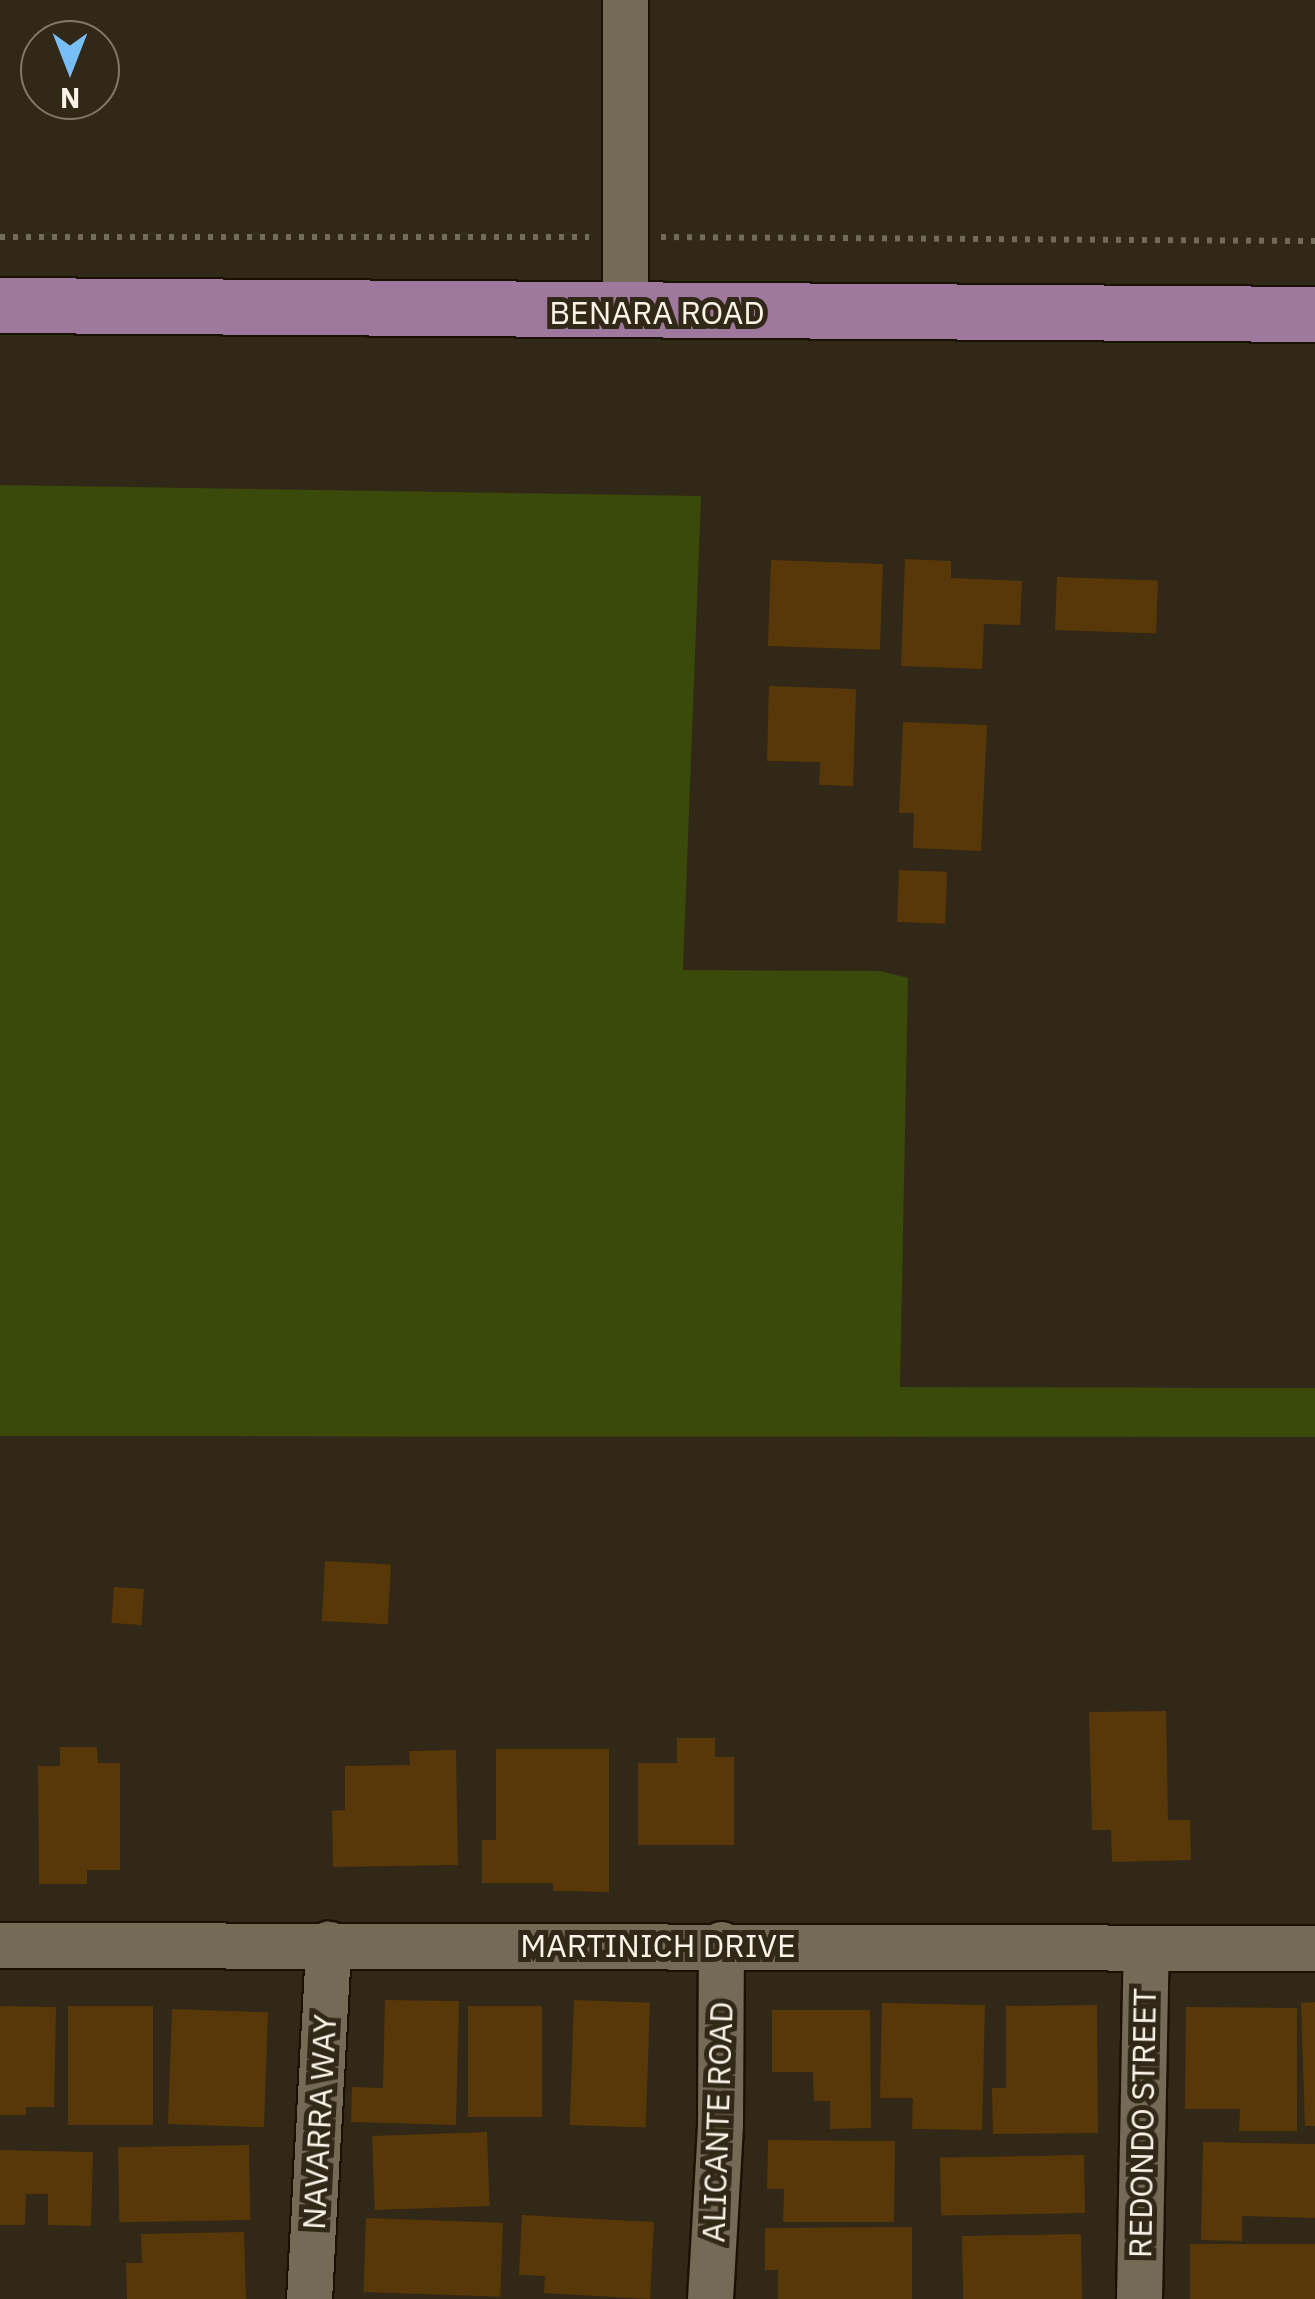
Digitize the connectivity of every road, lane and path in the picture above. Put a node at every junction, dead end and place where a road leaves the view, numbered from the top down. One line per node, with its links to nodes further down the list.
1 (624, 0): 3 (street)
2 (0, 305): 3 (main road, BENARA ROAD)
3 (625, 312): 4 (main road, BENARA ROAD)
4 (1315, 314)
5 (328, 1944): 6 (street, MARTINICH DRIVE); 7 (street, MARTINICH DRIVE); 10 (street, NAVARRA WAY)
6 (721, 1944): 8 (street, MARTINICH DRIVE); 11 (street, ALICANTE ROAD)
7 (0, 1945)
8 (1146, 1948): 9 (street, MARTINICH DRIVE); 12 (street, REDONDO STREET)
9 (1315, 1948)
10 (310, 2299)
11 (710, 2299)
12 (1139, 2299)

